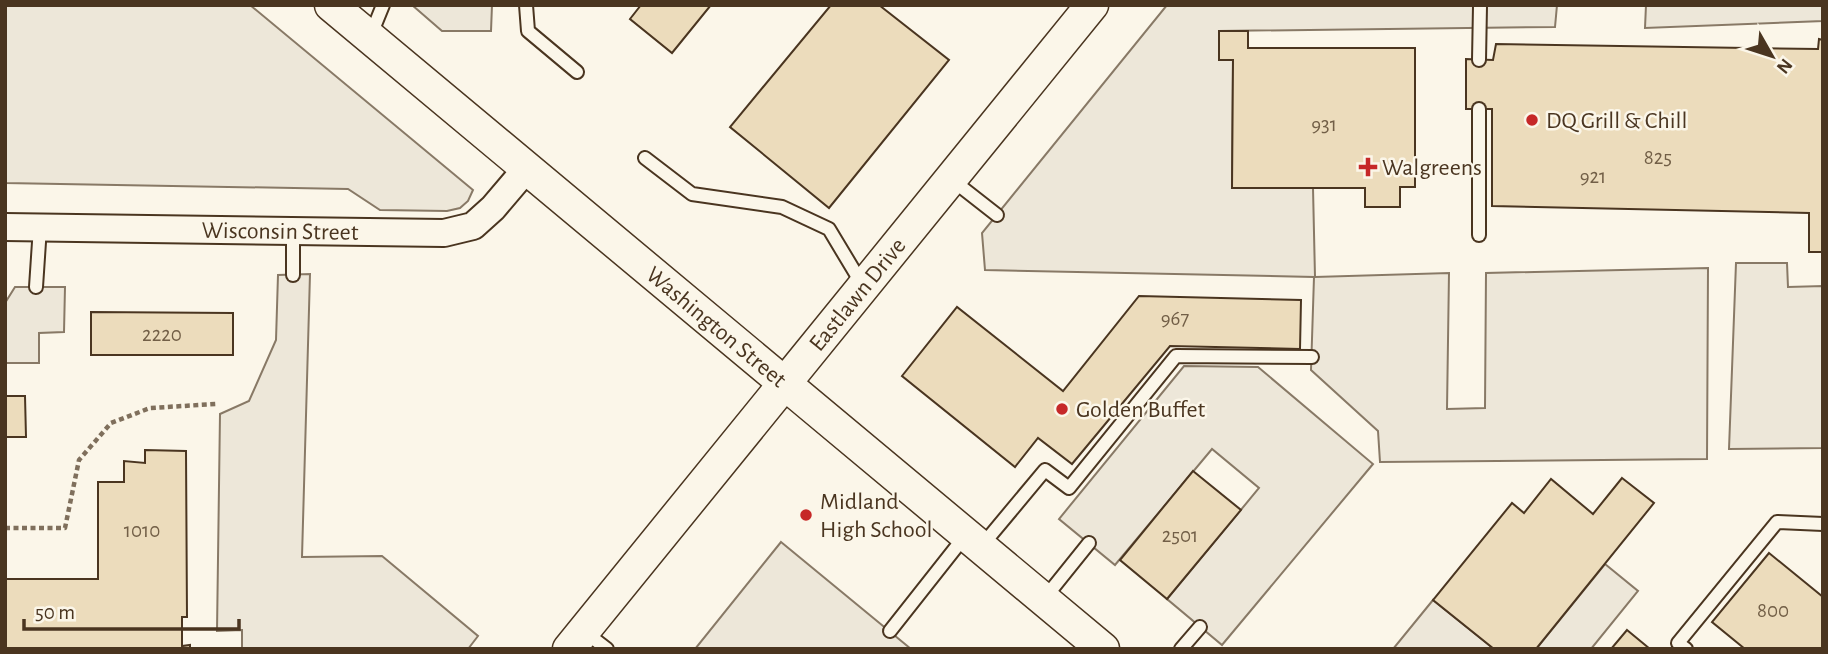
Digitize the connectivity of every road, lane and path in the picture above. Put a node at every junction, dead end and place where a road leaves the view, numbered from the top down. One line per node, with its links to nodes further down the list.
1 (331, 5): 6 (street, Washington Street)
2 (383, 5): 6 (lane)
3 (526, 5): 8 (lane)
4 (1092, 5): 12 (street, Eastlawn Drive)
5 (1480, 6): 7 (lane)
6 (369, 37): 11 (street, Washington Street)
7 (1479, 60)
8 (577, 72)
9 (1479, 109): 17 (lane)
10 (645, 158): 19 (lane)
11 (527, 168): 16 (street, Wisconsin Street); 22 (street, Washington Street)
12 (951, 179): 13 (lane); 19 (street, Eastlawn Drive)
13 (997, 215)
14 (5, 227): 15 (street, Wisconsin Street)
15 (40, 228): 16 (street, Wisconsin Street); 20 (lane)
16 (293, 231): 18 (lane)
17 (1479, 235)
18 (293, 275)
19 (864, 286): 22 (street, Eastlawn Drive)
20 (36, 287)
21 (1312, 357): 26 (lane)
22 (785, 383): 26 (street, Washington Street); 31 (street, Eastlawn Drive)
23 (216, 404): 25 (path)
24 (1823, 523): 34 (lane)
25 (5, 528)
26 (973, 542): 28 (street, Washington Street); 30 (lane)
27 (1089, 544): 28 (lane)
28 (1044, 600): 32 (street, Washington Street)
29 (1200, 626): 33 (lane)
30 (890, 631)
31 (587, 643)
32 (1103, 649)
33 (1181, 649)
34 (1686, 649)

